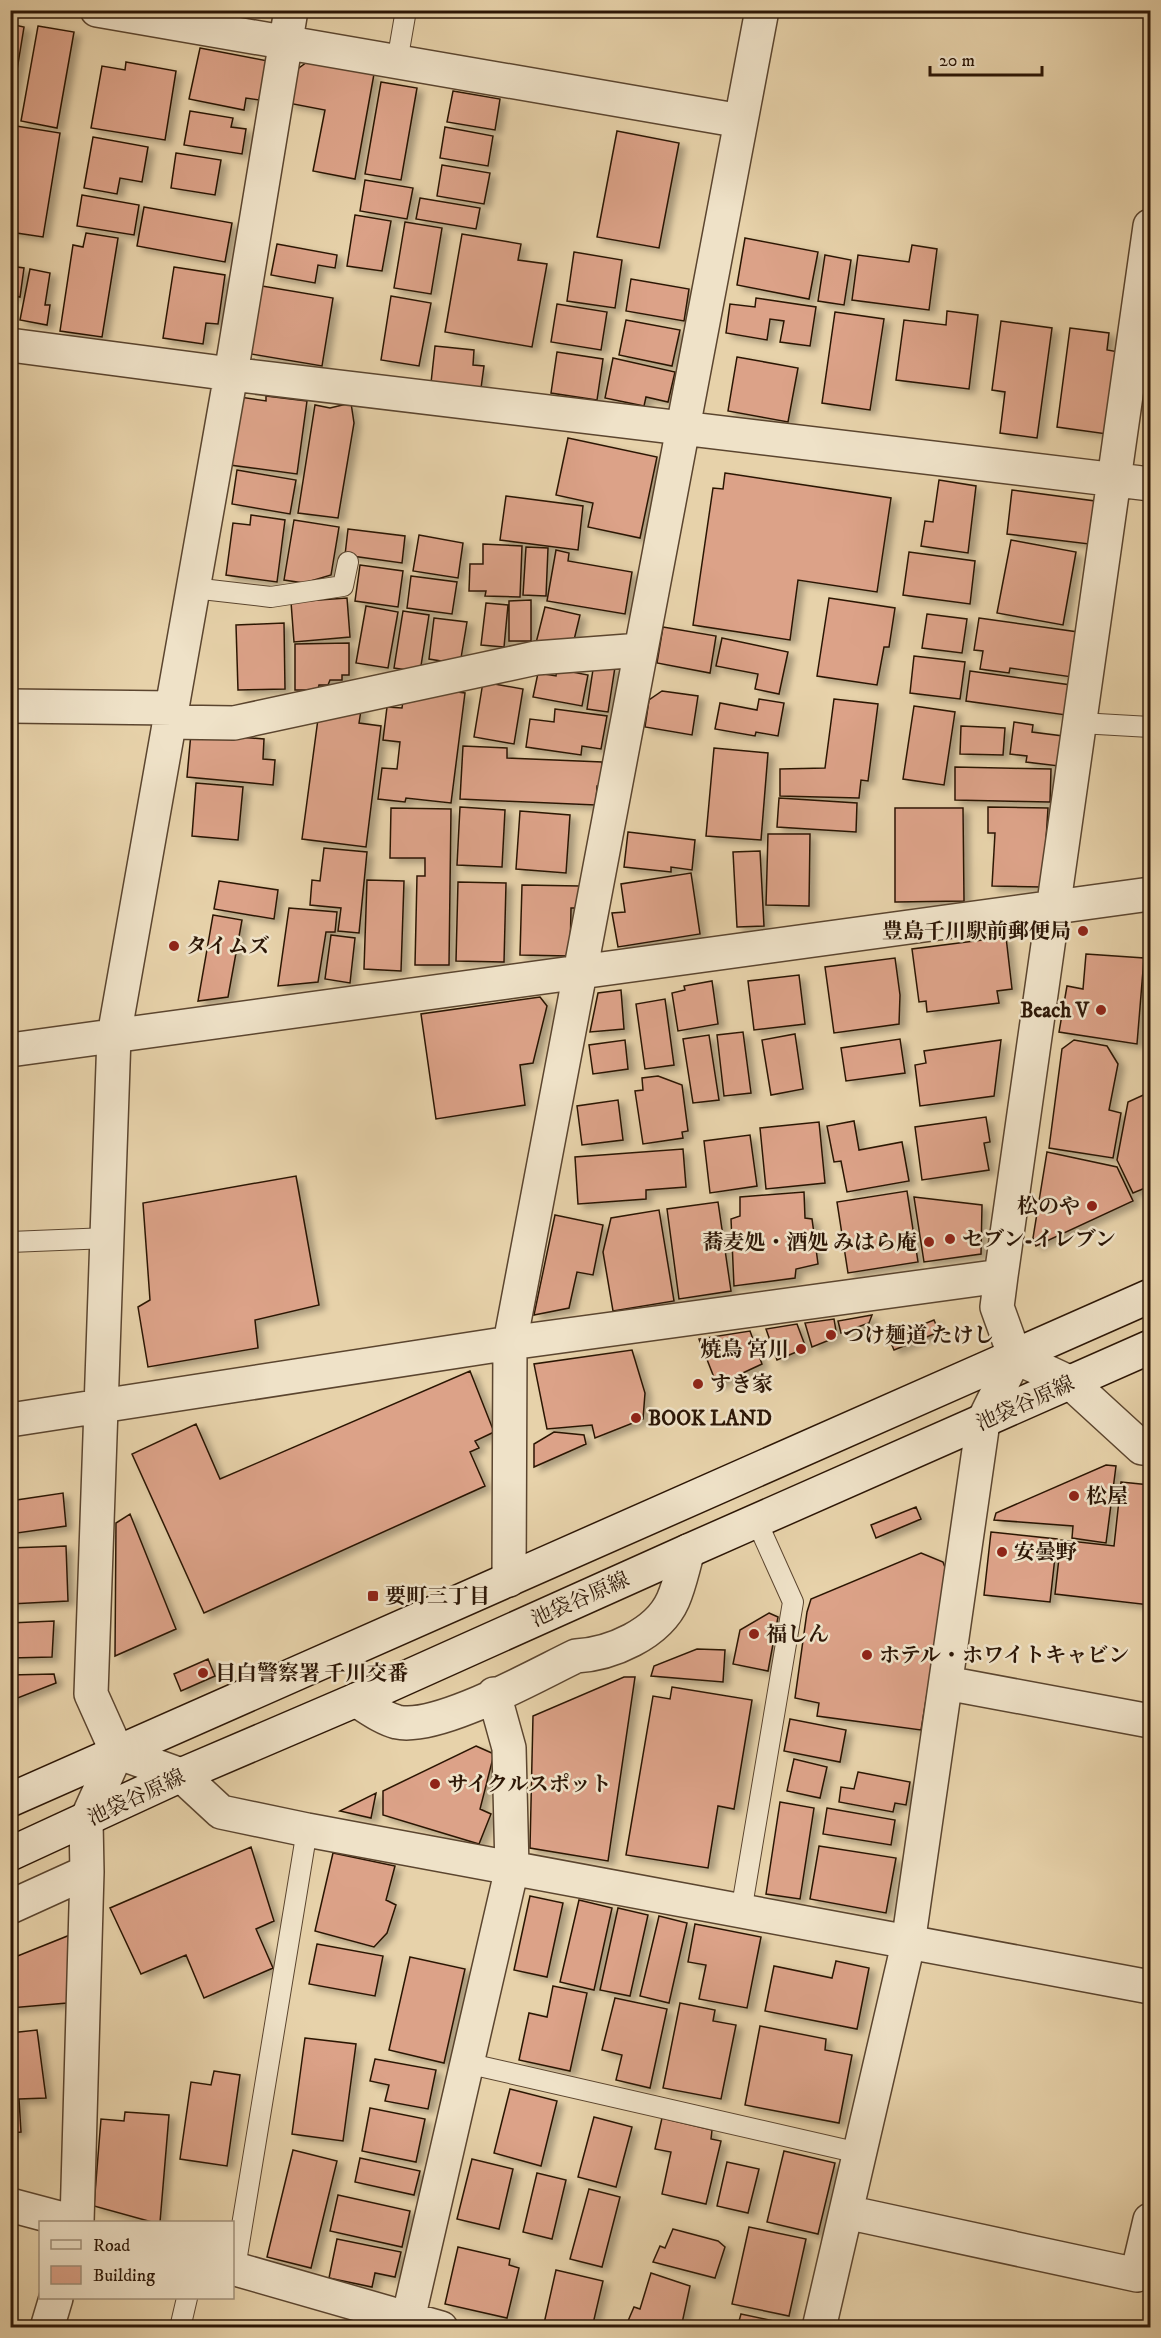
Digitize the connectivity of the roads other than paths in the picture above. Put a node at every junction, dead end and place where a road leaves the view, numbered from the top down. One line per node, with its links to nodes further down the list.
1 (97, 10): 5 (street)
2 (291, 10): 5 (street)
3 (406, 10): 6 (lane)
4 (762, 10): 7 (street)
5 (285, 42): 6 (street); 10 (street)
6 (397, 62): 7 (street)
7 (741, 121): 11 (street)
8 (1150, 226): 12 (street)
9 (10, 345): 10 (street)
10 (231, 374): 11 (street); 15 (street)
11 (684, 429): 12 (street); 16 (street)
12 (1116, 480): 13 (street); 19 (street)
13 (1150, 484)
14 (348, 562): 15 (lane)
15 (193, 588): 18 (street)
16 (641, 650): 18 (street); 23 (street)
17 (10, 706): 18 (street)
18 (171, 715): 24 (street)
19 (1080, 723): 20 (lane); 22 (street)
20 (1150, 727)
21 (1150, 894): 22 (street)
22 (1054, 908): 23 (street); 28 (street)
23 (580, 973): 24 (street); 30 (street)
24 (114, 1036): 25 (street); 26 (street)
25 (10, 1050)
26 (108, 1238): 27 (lane); 34 (street)
27 (10, 1242)
28 (1001, 1276): 30 (street); 32 (street)
29 (1150, 1296): 32 (street)
30 (510, 1343): 34 (street); 40 (street)
31 (1150, 1347): 33 (street, 池袋谷原線)
32 (1015, 1357): 33 (street); 36 (street); 40 (street)
33 (1071, 1383): 36 (street, 池袋谷原線); 37 (street)
34 (103, 1404): 35 (street); 45 (street)
35 (10, 1420)
36 (983, 1422): 38 (street, 池袋谷原線); 41 (street)
37 (1150, 1449)
38 (757, 1522): 39 (street, 池袋谷原線); 54 (lane)
39 (688, 1551): 42 (street); 43 (street, 池袋谷原線)
40 (509, 1580): 45 (street)
41 (946, 1683): 44 (street); 55 (street)
42 (495, 1694): 43 (street); 51 (street)
43 (356, 1700): 46 (street, 池袋谷原線)
44 (1150, 1720)
45 (117, 1752): 46 (street); 47 (street); 48 (street)
46 (181, 1775): 48 (street, 池袋谷原線); 49 (street)
47 (10, 1800)
48 (86, 1821): 50 (street, 池袋谷原線); 52 (street)
49 (307, 1830): 51 (street); 64 (lane)
50 (10, 1854)
51 (512, 1868): 54 (street); 57 (street)
52 (87, 1872): 53 (street); 63 (street)
53 (10, 1907)
54 (741, 1912): 55 (street)
55 (908, 1944): 56 (street); 58 (street)
56 (1150, 1987)
57 (466, 2063): 58 (lane); 67 (street)
58 (859, 2153): 60 (street)
59 (10, 2205): 62 (street)
60 (846, 2212): 61 (street); 71 (street)
61 (1150, 2220)
62 (69, 2221)
63 (76, 2221)
64 (234, 2268): 67 (street)
65 (56, 2299): 68 (street)
66 (188, 2299): 69 (lane)
67 (407, 2323): 70 (street)
68 (47, 2328)
69 (180, 2328)
70 (441, 2328)
71 (819, 2328)

